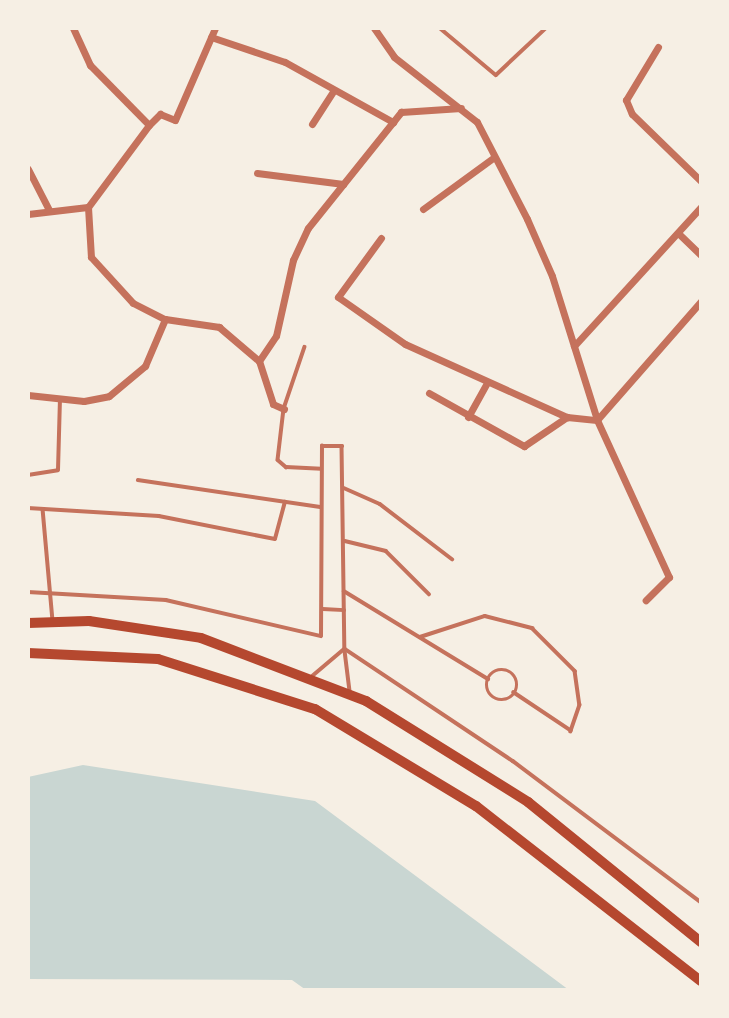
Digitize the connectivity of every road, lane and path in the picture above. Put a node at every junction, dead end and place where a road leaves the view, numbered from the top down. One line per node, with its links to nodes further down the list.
1 (73, 28): 12 (street)
2 (215, 28): 6 (street)
3 (374, 28): 9 (street)
4 (440, 28): 5 (lane)
5 (546, 28)
6 (211, 37): 8 (street); 12 (street)
7 (657, 47): 16 (street)
8 (334, 90): 10 (street); 11 (street)
9 (461, 108): 10 (street); 13 (street)
10 (393, 122): 17 (street)
11 (312, 124)
12 (149, 125): 18 (street)
13 (493, 158): 20 (street); 28 (street)
14 (28, 169): 21 (street)
15 (257, 173): 17 (street)
16 (701, 181)
17 (344, 184): 30 (street)
18 (88, 207): 21 (street); 27 (street)
19 (701, 207): 23 (street)
20 (423, 209)
21 (49, 210): 22 (street)
22 (28, 214)
23 (678, 233): 25 (street); 28 (street)
24 (381, 238): 31 (street)
25 (701, 255)
26 (701, 301): 38 (street)
27 (165, 319): 30 (street); 34 (street)
28 (574, 346): 38 (street)
29 (306, 347): 35 (lane)
30 (259, 361): 35 (street)
31 (487, 383): 36 (street); 37 (street)
32 (429, 393): 36 (street)
33 (28, 395): 34 (street)
34 (60, 398): 40 (lane)
35 (284, 409): 39 (lane)
36 (468, 417): 37 (street)
37 (567, 417): 38 (street)
38 (597, 420): 53 (street)
39 (321, 469): 42 (lane); 44 (lane)
40 (28, 475)
41 (138, 480): 43 (lane)
42 (344, 488): 47 (lane); 48 (lane)
43 (285, 502): 44 (lane); 46 (lane)
44 (320, 507): 54 (lane)
45 (28, 508): 46 (lane)
46 (43, 509): 49 (lane)
47 (345, 541): 50 (lane); 52 (lane)
48 (452, 559)
49 (48, 591): 51 (lane); 54 (lane); 56 (lane)
50 (344, 591): 55 (lane); 58 (lane)
51 (28, 592)
52 (429, 594)
53 (646, 600)
54 (323, 609): 55 (lane)
55 (344, 610): 59 (lane)
56 (53, 621): 57 (main road); 61 (main road)
57 (28, 623)
58 (420, 637): 62 (lane); 63 (lane)
59 (345, 649): 61 (lane); 64 (lane); 65 (lane)
60 (28, 653): 67 (main road)
61 (313, 676): 64 (main road)
62 (488, 679): 63 (lane); 63 (lane)
63 (514, 693)
64 (351, 694): 66 (main road)
65 (701, 902)
66 (701, 942)
67 (701, 981)

